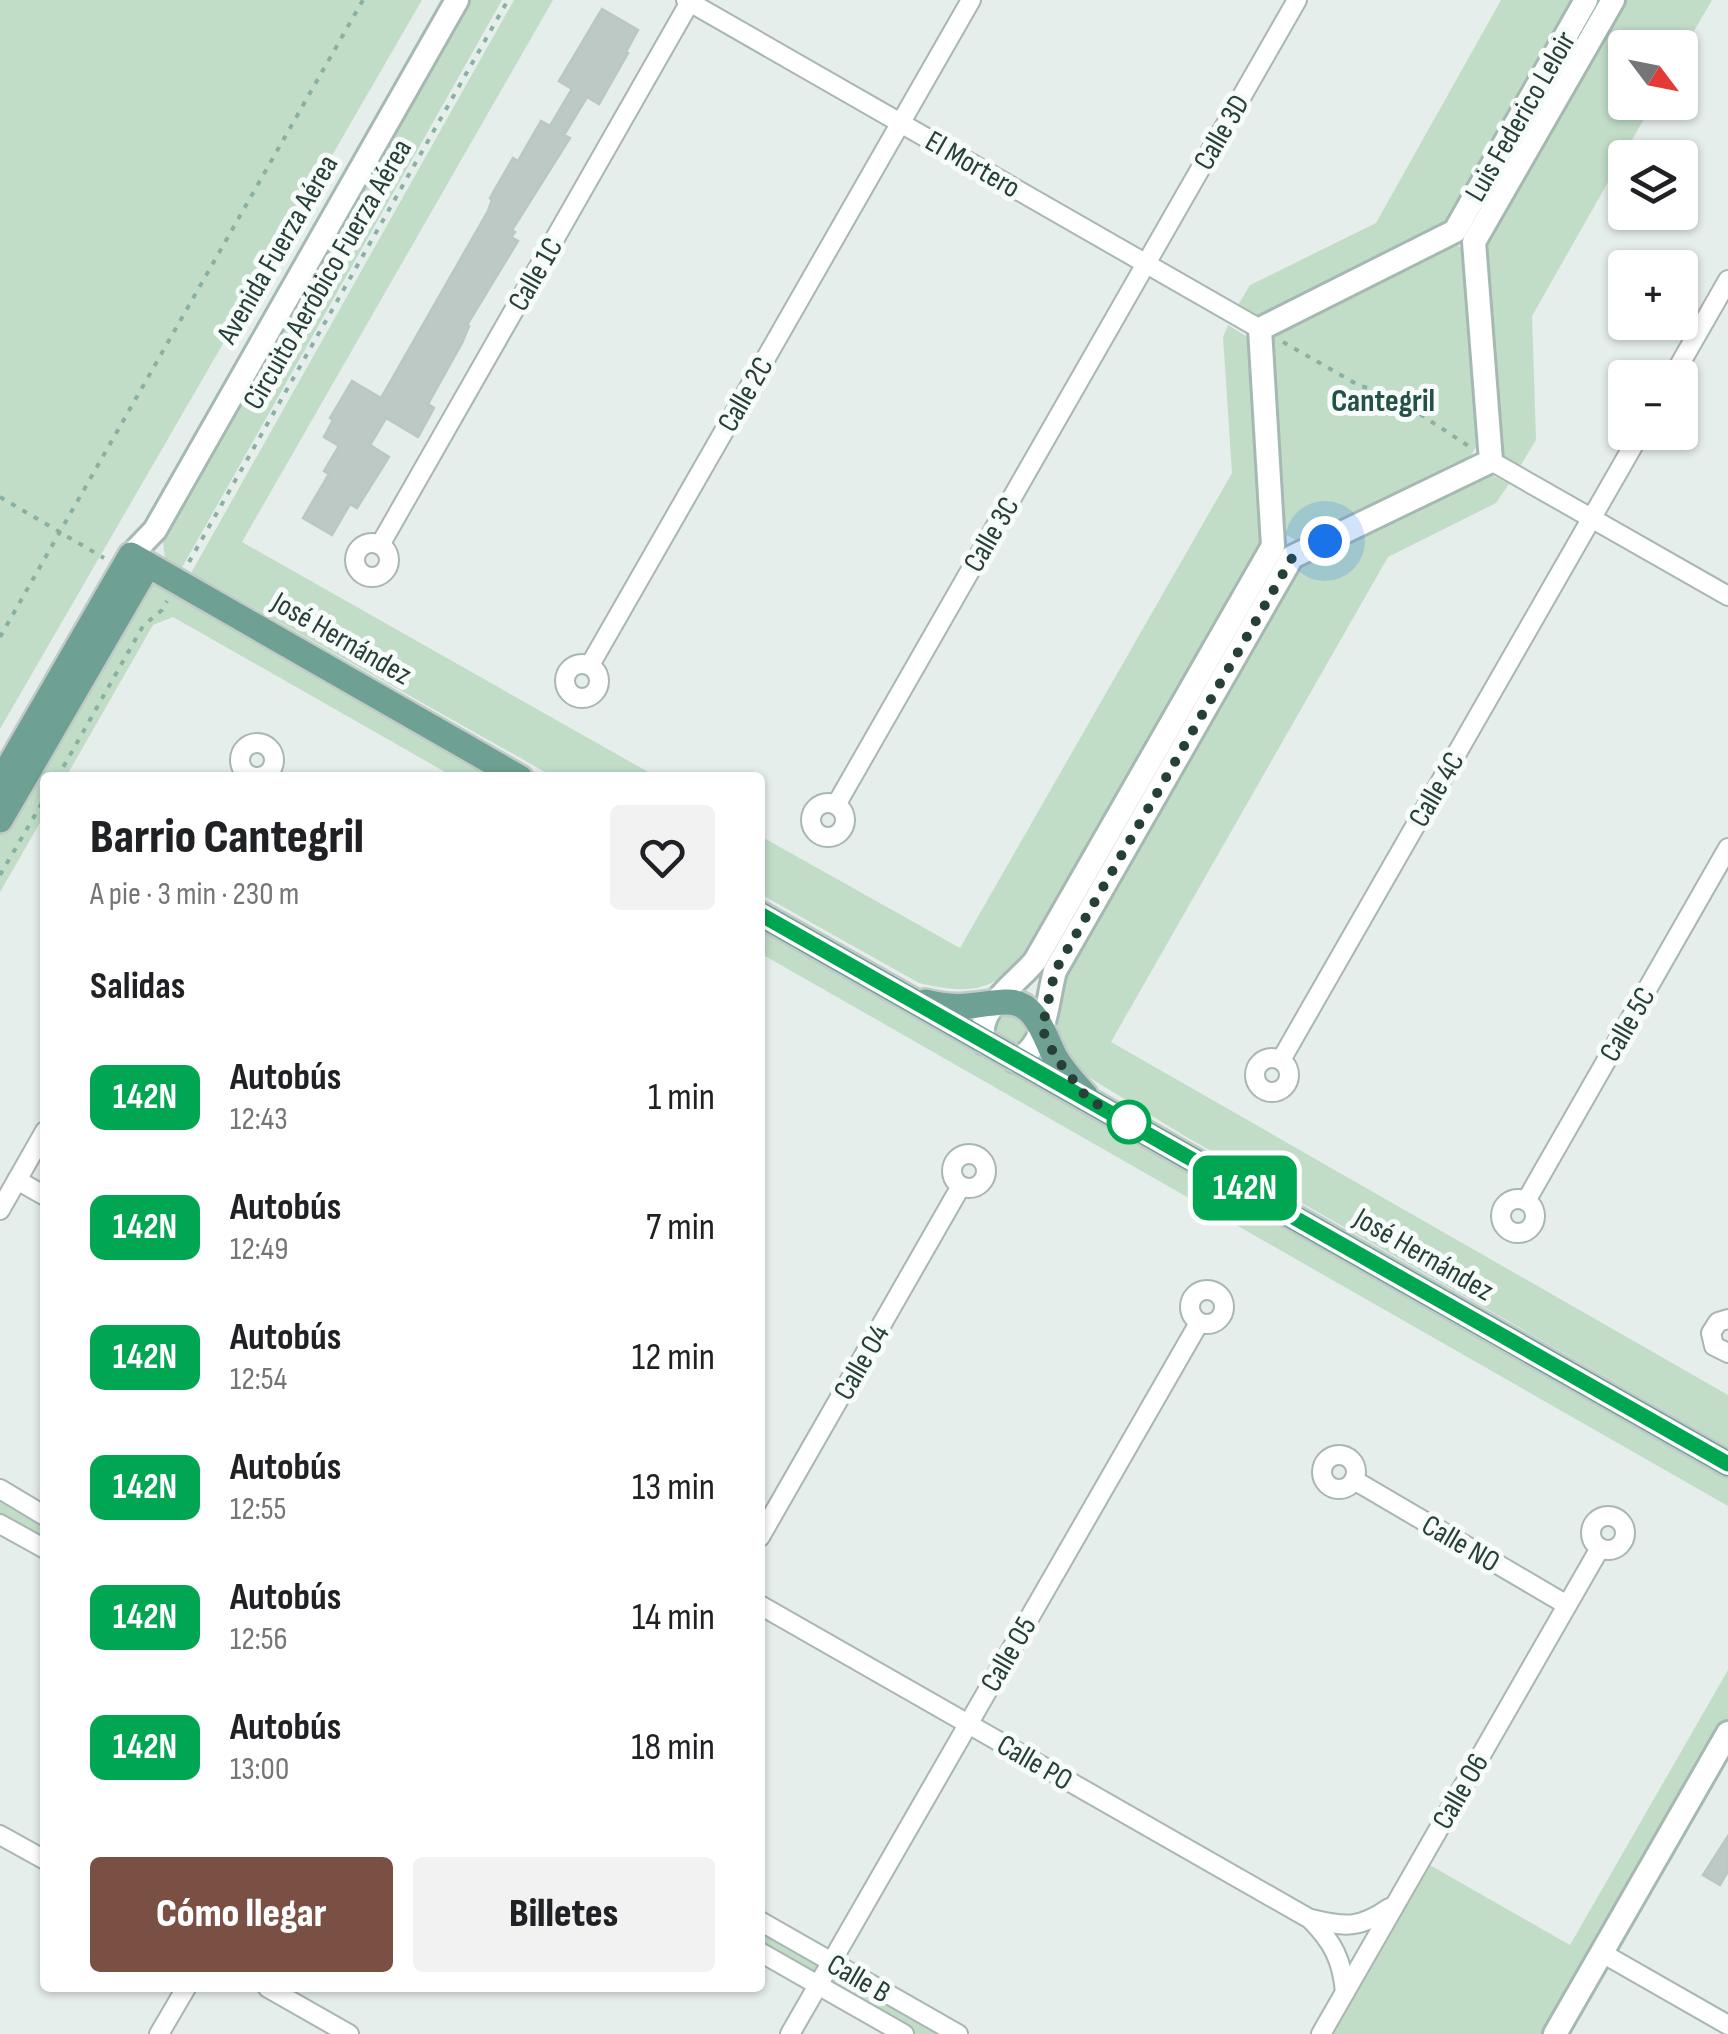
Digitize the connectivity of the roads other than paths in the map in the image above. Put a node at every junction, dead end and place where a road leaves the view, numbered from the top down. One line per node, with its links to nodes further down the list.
1 (456, 0): 18 (street, Avenida Fuerza Aérea)
2 (971, 0): 7 (street, Calle 2C)
3 (1297, 0): 9 (street, Calle 3D)
4 (1586, 0): 8 (street, Luis Federico Leloir)
5 (1613, 0): 8 (street, Luis Federico Leloir)
6 (689, 1): 7 (street, El Mortero); 16 (street, Calle 1C)
7 (900, 123): 9 (street, El Mortero); 20 (street, Calle 2C)
8 (1464, 237): 11 (street, Luis Federico Leloir); 14 (street, Luis Federico Leloir)
9 (1146, 264): 11 (street, El Mortero); 23 (street, Calle 3C)
10 (1728, 280): 12 (street)
11 (1260, 329): 17 (street)
12 (1682, 360)
13 (1630, 450): 15 (street, Calle 4C)
14 (1490, 461): 15 (street); 17 (street)
15 (1592, 518): 19 (street); 31 (street, Calle 4C)
16 (380, 545)
17 (1283, 552): 28 (street); 29 (street)
18 (134, 563): 21 (main road, José Hernández); 22 (main road, Avenida Fuerza Aérea); 24 (main road, Avenida Fuerza Aérea)
19 (1728, 596)
20 (590, 665)
21 (509, 772)
22 (0, 782)
23 (836, 804)
24 (0, 820)
25 (1728, 848): 38 (street, Calle 5C)
26 (765, 917): 27 (main road, José Hernández)
27 (904, 997): 28 (main road, José Hernández); 30 (main road, José Hernández)
28 (993, 1005): 29 (main road, José Hernández); 30 (street)
29 (1042, 1029): 32 (street); 33 (main road, José Hernández)
30 (984, 1043): 32 (main road, José Hernández)
31 (1281, 1060)
32 (1015, 1061): 33 (main road, José Hernández)
33 (1088, 1099): 43 (main road, José Hernández)
34 (40, 1140): 35 (street)
35 (17, 1180): 37 (street); 39 (street)
36 (961, 1186): 48 (street, Calle O4)
37 (40, 1193)
38 (1526, 1201)
39 (0, 1210)
40 (1728, 1318): 42 (street)
41 (1199, 1323): 53 (street, Calle O5)
42 (1728, 1353)
43 (1728, 1464)
44 (1354, 1480): 51 (street, Calle NO)
45 (0, 1489): 46 (street)
46 (40, 1513)
47 (0, 1524): 49 (street)
48 (765, 1528)
49 (40, 1546)
50 (1600, 1548): 51 (street, Calle O6)
51 (1567, 1605): 57 (street, Calle O6)
52 (765, 1608): 53 (street, Calle PO)
53 (968, 1724): 58 (street, Calle PO); 62 (street, Calle O5)
54 (1725, 1743): 60 (street)
55 (0, 1834): 56 (street)
56 (40, 1857)
57 (1396, 1904): 58 (street, Calle PO); 66 (street, Calle O6)
58 (1310, 1919): 66 (street, Calle PO)
59 (765, 1924): 62 (street, Calle B)
60 (1602, 1953): 67 (street); 74 (street)
61 (765, 1955): 63 (street, Calle B)
62 (832, 1962): 63 (street, Calle O5); 72 (street, Calle B)
63 (818, 1985): 70 (street, Calle O5); 71 (street, Calle B)
64 (184, 1992): 68 (street)
65 (275, 1992): 69 (street)
66 (1345, 1992): 73 (street, Calle O6)
67 (1728, 2025)
68 (159, 2034)
69 (349, 2034)
70 (790, 2034)
71 (904, 2034)
72 (958, 2034)
73 (1321, 2034)
74 (1555, 2034)

